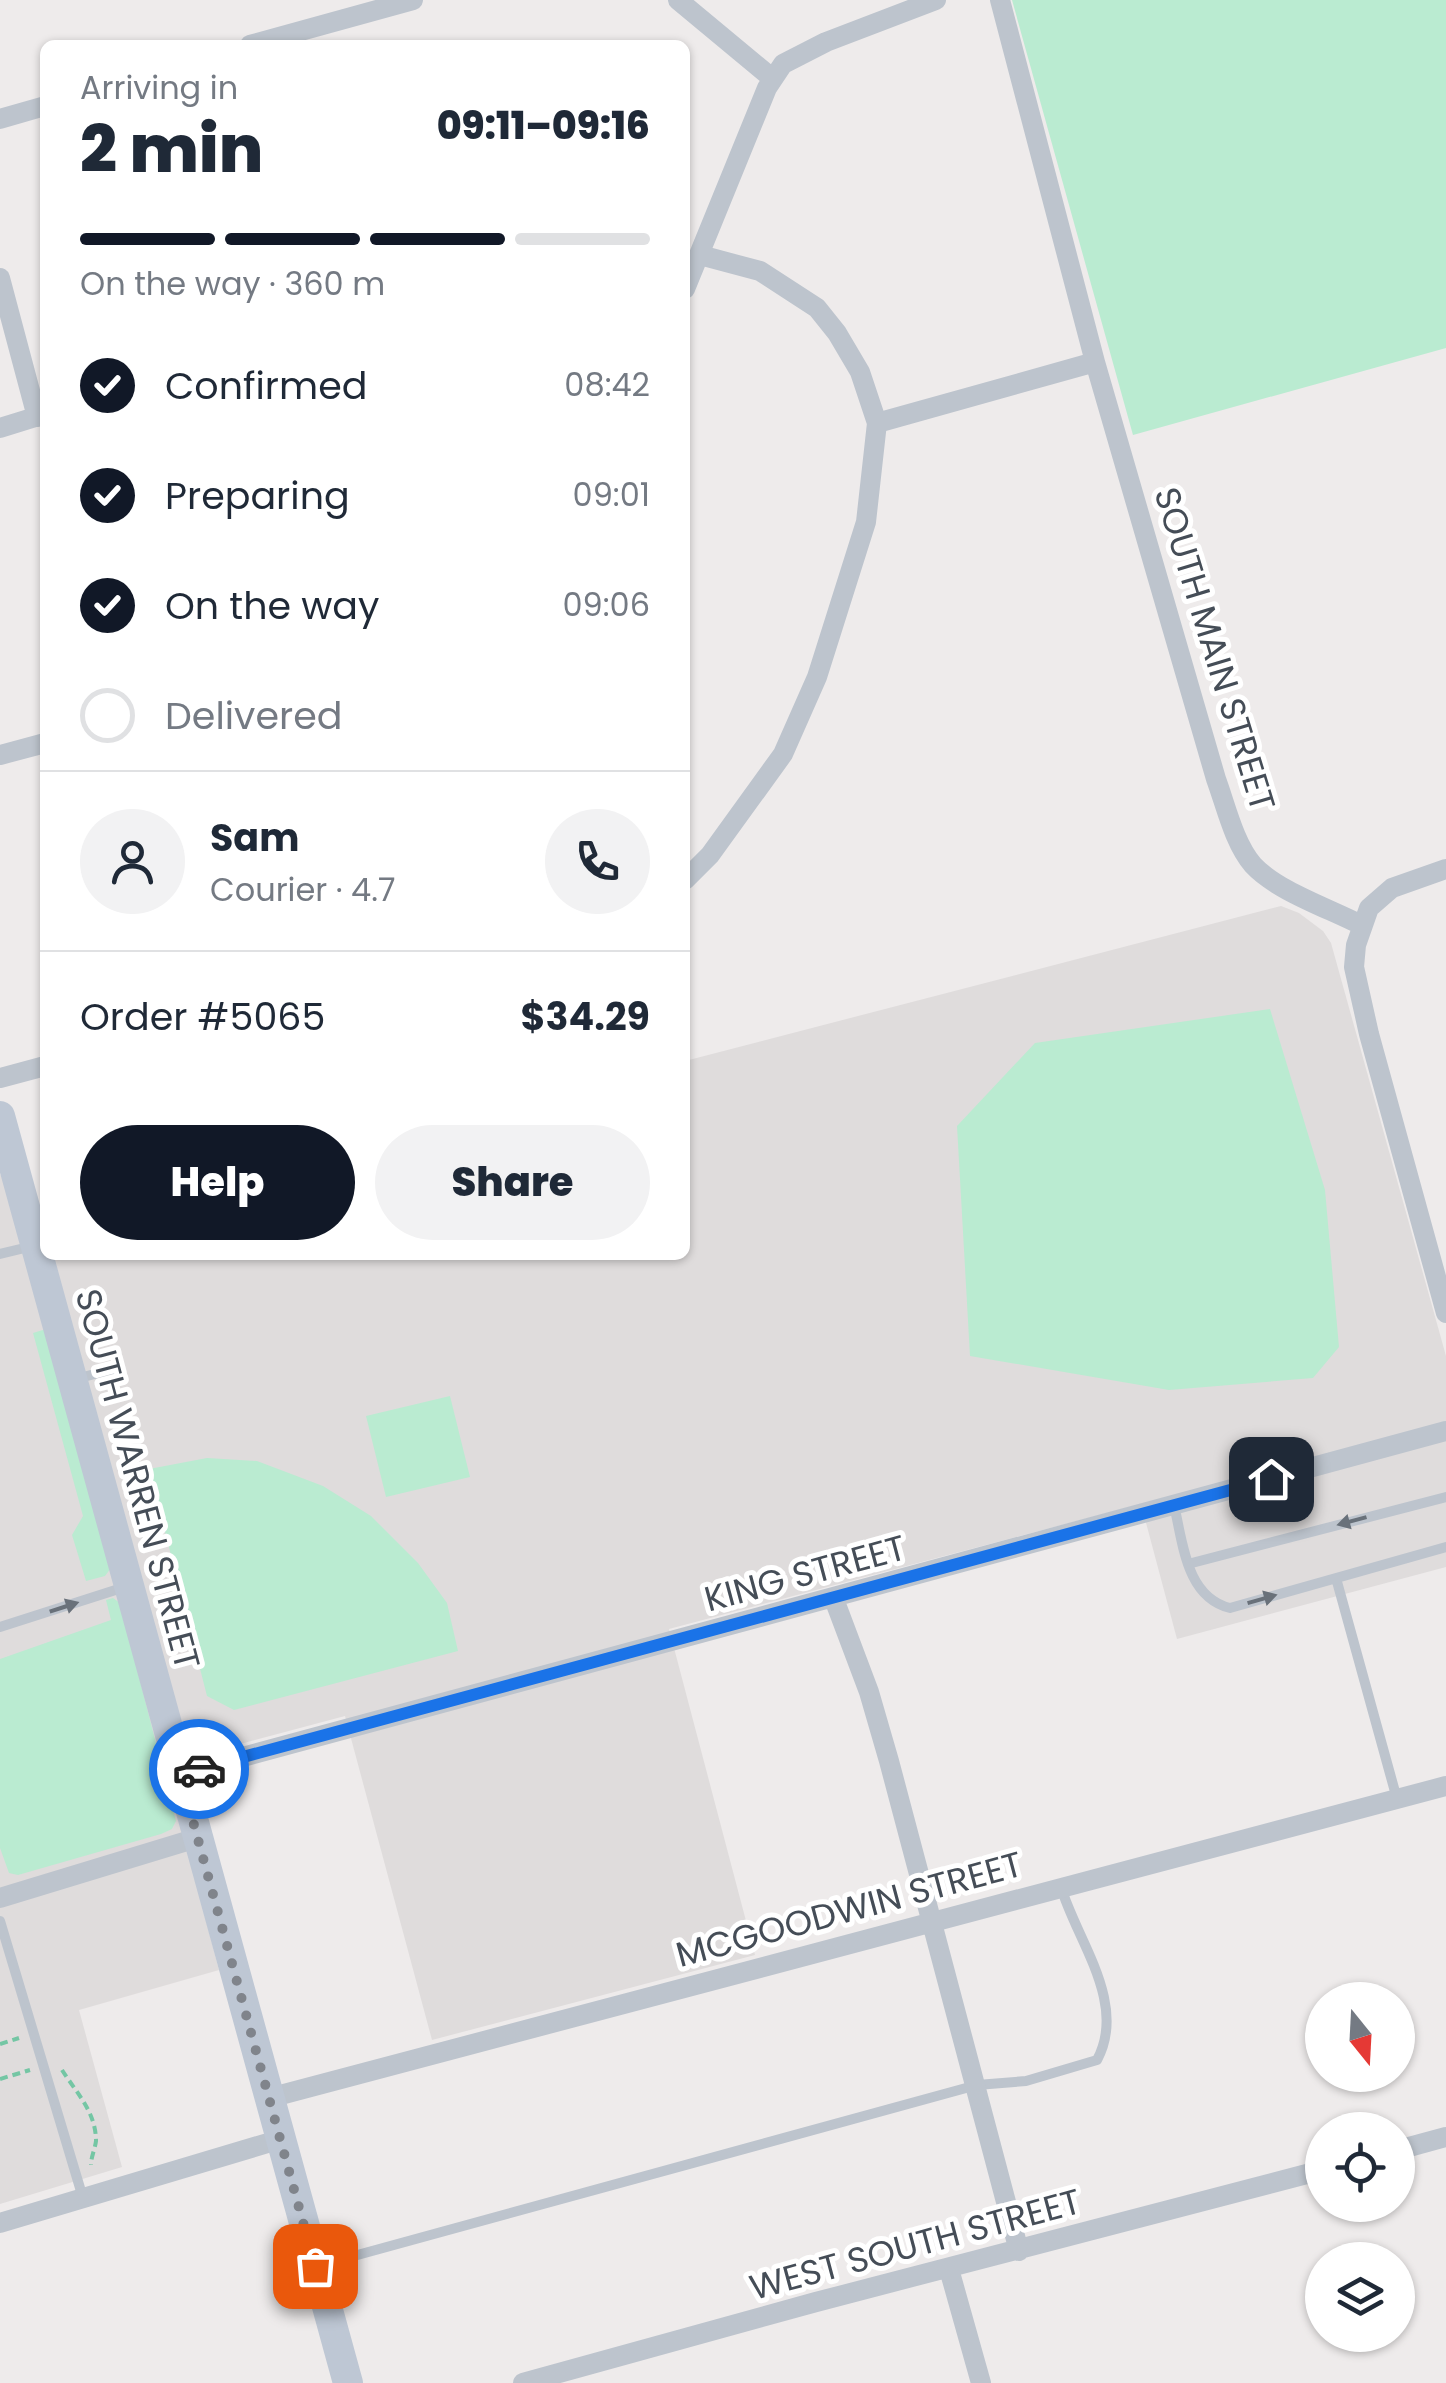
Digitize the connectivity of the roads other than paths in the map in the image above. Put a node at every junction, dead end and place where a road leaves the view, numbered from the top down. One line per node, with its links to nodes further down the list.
1 (413, 0): 5 (street)
2 (678, 0): 6 (street)
3 (936, 0): 6 (street)
4 (1000, 0): 12 (street, SOUTH MAIN STREET)
5 (268, 40)
6 (773, 78): 9 (street)
7 (40, 107): 8 (street)
8 (0, 119)
9 (700, 254): 10 (street); 15 (street)
10 (690, 277)
11 (0, 278): 13 (street)
12 (1095, 362): 15 (street); 21 (street, SOUTH MAIN STREET)
13 (40, 413)
14 (40, 416): 16 (street)
15 (877, 423): 20 (street)
16 (0, 428)
17 (40, 744): 18 (street)
18 (0, 755)
19 (1446, 869): 21 (street)
20 (690, 875)
21 (1361, 926): 27 (street)
22 (40, 1067): 23 (street)
23 (0, 1078)
24 (0, 1116): 25 (street, SOUTH WARREN STREET)
25 (35, 1245): 26 (lane); 29 (street, SOUTH WARREN STREET)
26 (0, 1254)
27 (1446, 1313)
28 (113, 1369): 29 (lane)
29 (72, 1380): 36 (street, SOUTH WARREN STREET)
30 (1446, 1431): 32 (street, KING STREET)
31 (1446, 1496): 34 (lane, one-way to 34)
32 (1174, 1505): 34 (lane); 37 (street, KING STREET)
33 (1446, 1547): 35 (lane)
34 (1188, 1564): 35 (lane, one-way to 35)
35 (1336, 1578): 41 (lane)
36 (129, 1586): 38 (lane, one-way to 36); 39 (street, SOUTH WARREN STREET)
37 (834, 1600): 39 (street, KING STREET); 45 (street)
38 (0, 1627)
39 (180, 1774): 42 (street, SOUTH WARREN STREET)
40 (1446, 1786): 41 (street, MCGOODWIN STREET)
41 (1397, 1799): 43 (street, MCGOODWIN STREET)
42 (196, 1838): 44 (street); 48 (street, SOUTH WARREN STREET)
43 (1061, 1886): 45 (street, MCGOODWIN STREET); 47 (lane)
44 (0, 1898)
45 (931, 1921): 47 (street); 48 (street, MCGOODWIN STREET)
46 (0, 1922): 53 (lane)
47 (977, 2086): 55 (street); 56 (lane)
48 (269, 2098): 50 (street, SOUTH WARREN STREET)
49 (1446, 2136): 51 (street)
50 (280, 2139): 53 (street); 56 (street, SOUTH WARREN STREET)
51 (1415, 2145)
52 (1305, 2175): 55 (street, WEST SOUTH STREET)
53 (83, 2198): 54 (street)
54 (0, 2223)
55 (1020, 2251): 57 (street, WEST SOUTH STREET)
56 (315, 2266): 58 (street, SOUTH WARREN STREET)
57 (949, 2269): 59 (street, WEST SOUTH STREET); 60 (street)
58 (348, 2383)
59 (524, 2383)
60 (981, 2383)

